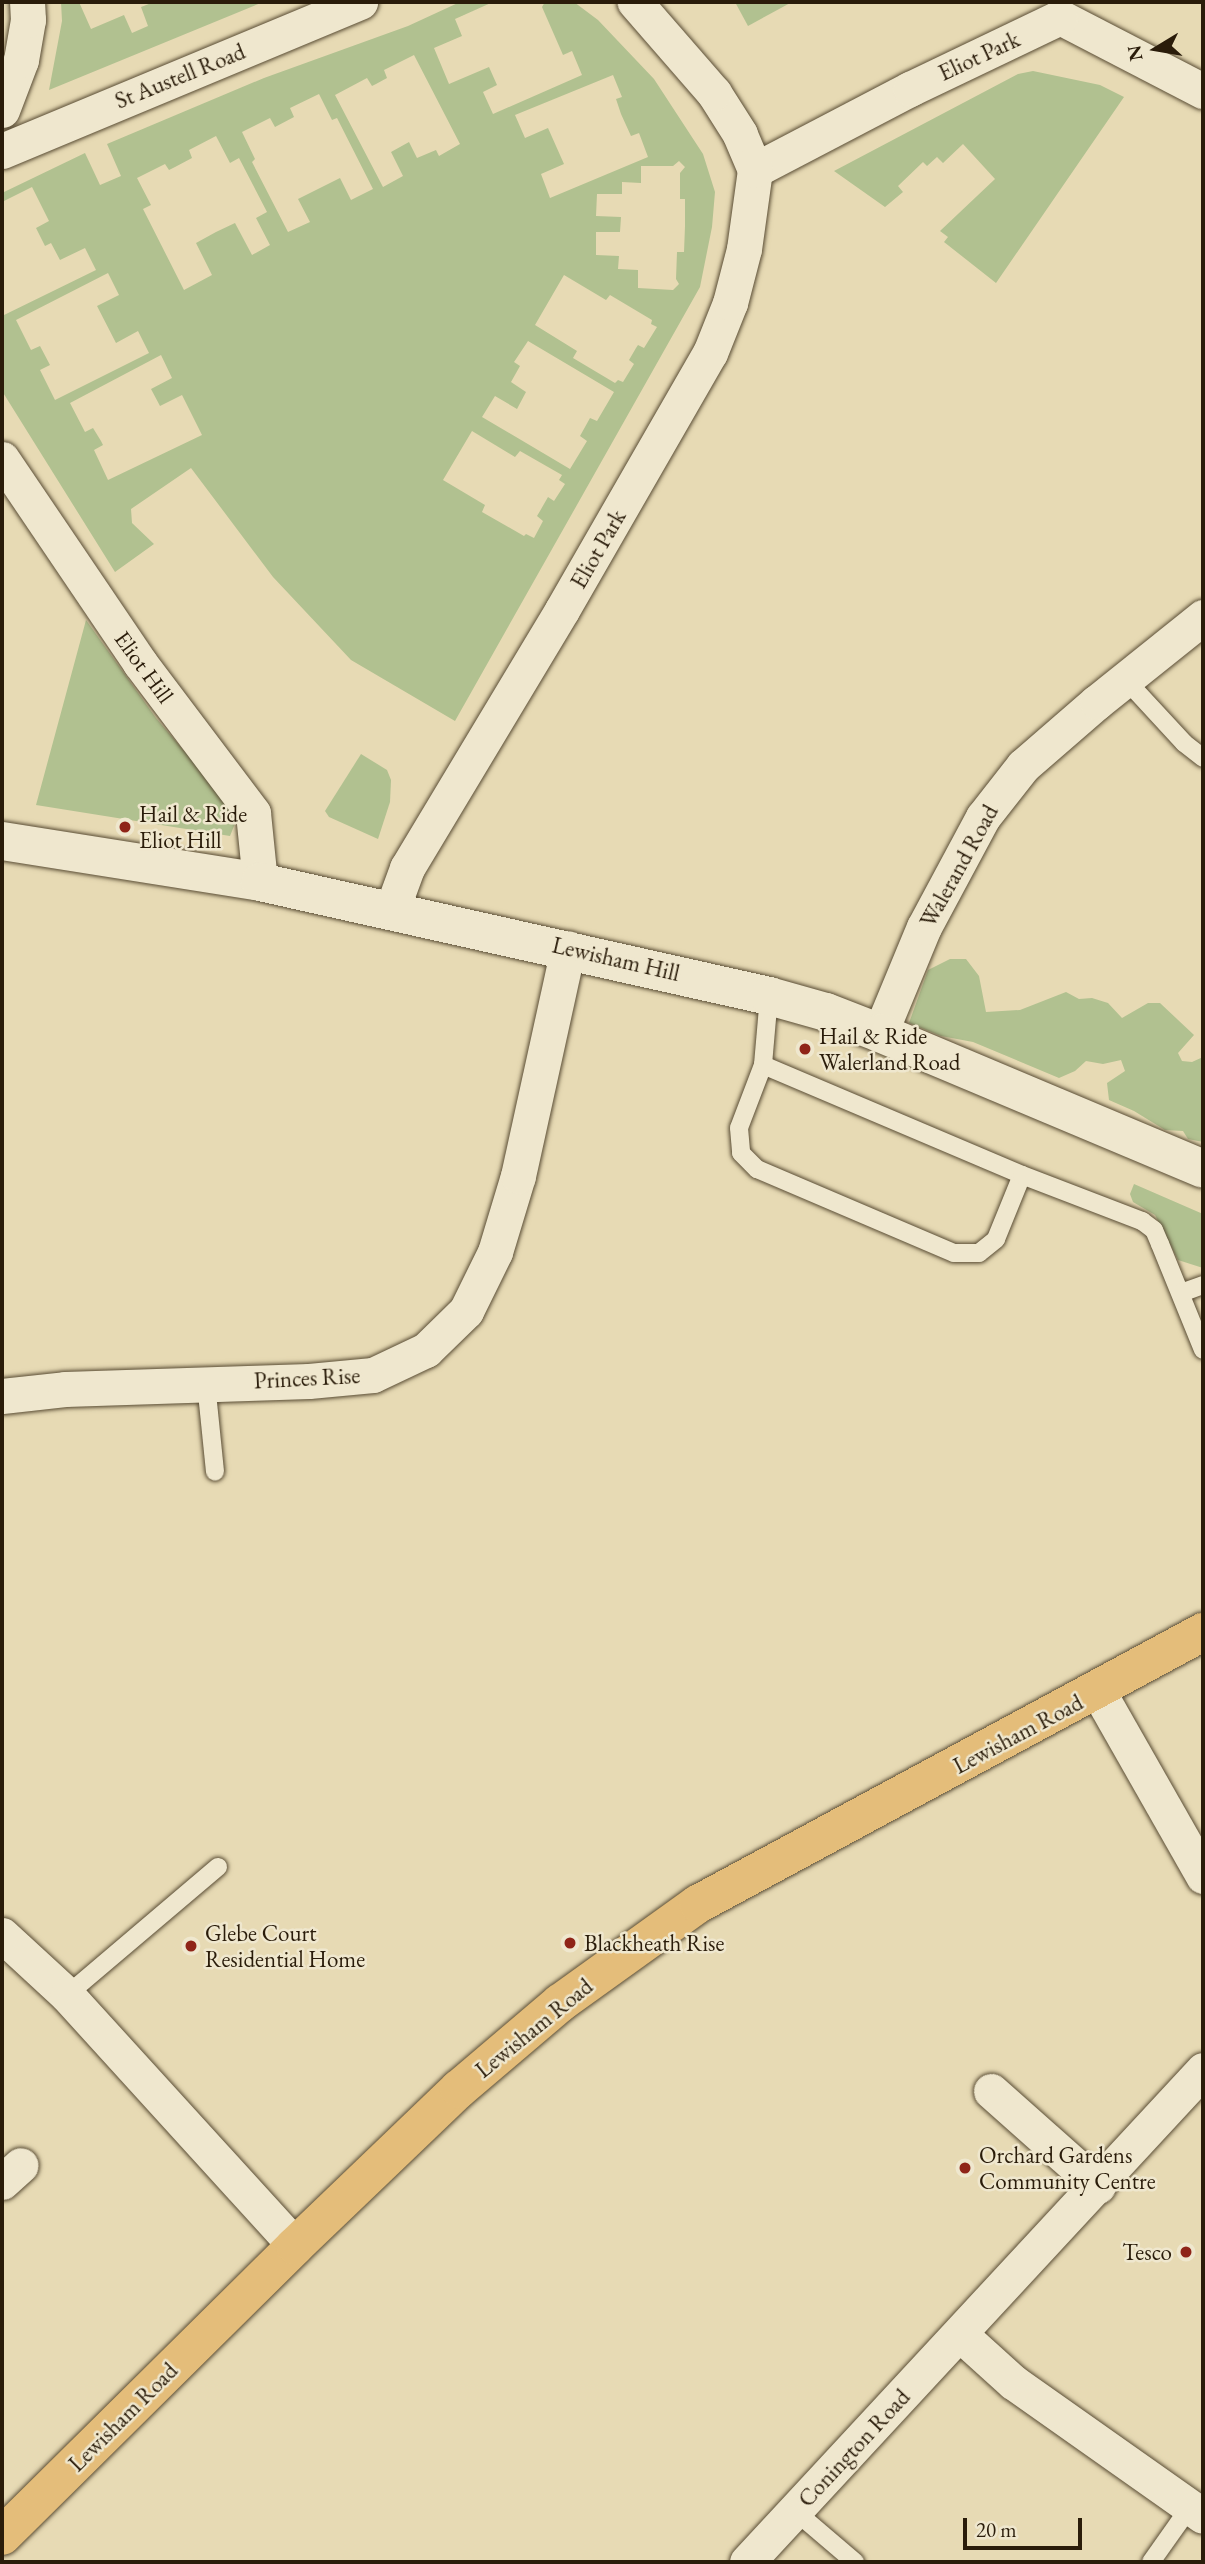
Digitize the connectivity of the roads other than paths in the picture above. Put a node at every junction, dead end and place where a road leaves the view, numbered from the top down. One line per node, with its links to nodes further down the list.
1 (27, 2): 6 (street)
2 (360, 2): 7 (street, St Austell Road)
3 (635, 2): 8 (street)
4 (1056, 9): 5 (street, Eliot Park); 8 (street, Eliot Park)
5 (1203, 91)
6 (2, 110)
7 (2, 151)
8 (754, 167): 15 (street, Eliot Park)
9 (2, 459): 14 (street, Eliot Hill)
10 (1203, 617): 11 (street, Walerand Road)
11 (1125, 679): 12 (lane); 18 (street, Walerand Road)
12 (1203, 758)
13 (2, 841): 14 (street, Lewisham Hill)
14 (260, 882): 15 (street, Lewisham Hill)
15 (392, 909): 16 (street, Lewisham Hill)
16 (568, 948): 17 (street, Lewisham Hill); 25 (street, Princes Rise)
17 (769, 996): 18 (street, Lewisham Hill); 19 (lane)
18 (880, 1033): 20 (street, Lewisham Hill)
19 (763, 1065): 21 (lane); 21 (lane)
20 (1203, 1169)
21 (1022, 1175): 23 (lane)
22 (1203, 1285): 23 (lane)
23 (1181, 1293): 24 (lane)
24 (1203, 1350)
25 (206, 1383): 26 (street, Princes Rise); 27 (lane)
26 (2, 1396)
27 (215, 1472)
28 (1203, 1632): 29 (main road, Lewisham Road)
29 (1098, 1691): 31 (street); 37 (main road, Lewisham Road)
30 (218, 1867): 33 (lane)
31 (1203, 1876)
32 (2, 1935): 33 (street)
33 (67, 1995): 37 (street)
34 (1203, 2070): 36 (street, Conington Road)
35 (991, 2091): 36 (street)
36 (1098, 2186): 38 (street, Conington Road)
37 (295, 2246): 41 (main road, Lewisham Road)
38 (961, 2335): 39 (street, Conington Road); 40 (street)
39 (795, 2511): 42 (street, Conington Road); 43 (lane)
40 (1197, 2511): 44 (lane)
41 (2, 2536)
42 (747, 2562)
43 (855, 2562)
44 (1151, 2562)

